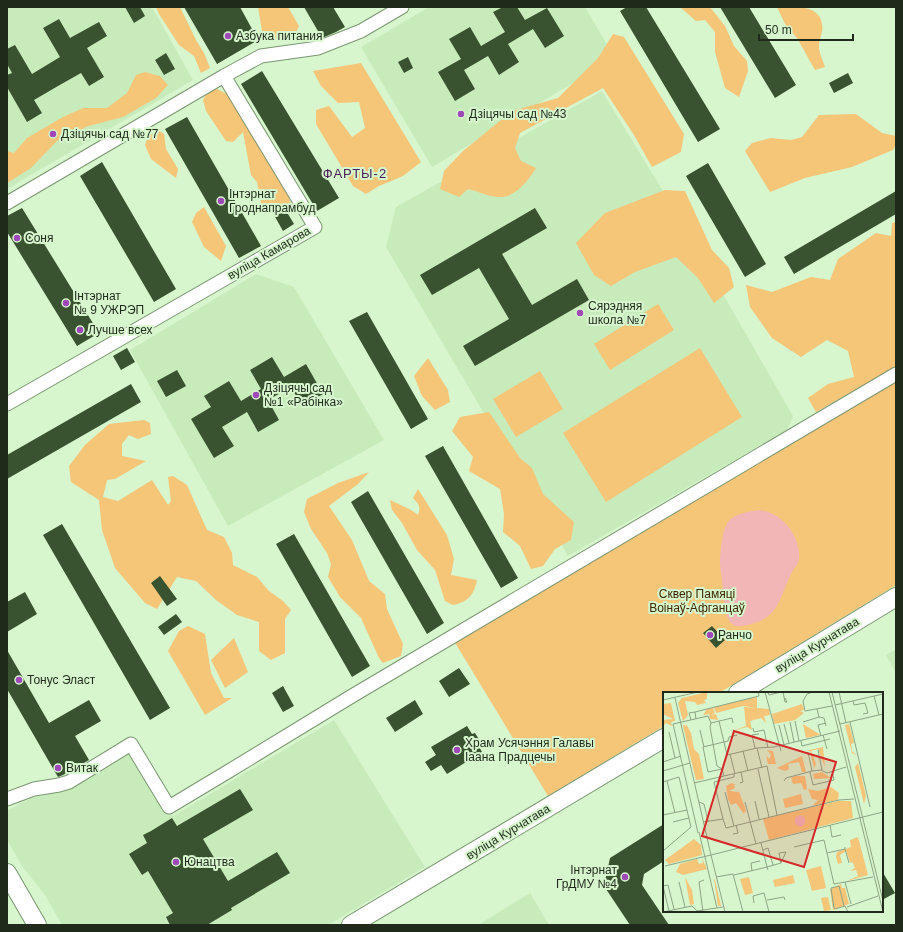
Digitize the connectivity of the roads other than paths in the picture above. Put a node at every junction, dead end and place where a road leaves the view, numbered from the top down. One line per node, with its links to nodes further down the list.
1 (402, 7): 2 (street)
2 (224, 76): 3 (street); 5 (street, вуліца Камарова)
3 (7, 203)
4 (896, 374): 9 (street)
5 (7, 404)
6 (896, 597): 7 (main road, вуліца Курчатава)
7 (740, 692)
8 (663, 739): 12 (main road, вуліца Курчатава)
9 (7, 799)
10 (7, 873): 11 (main road)
11 (37, 925)
12 (351, 925)

